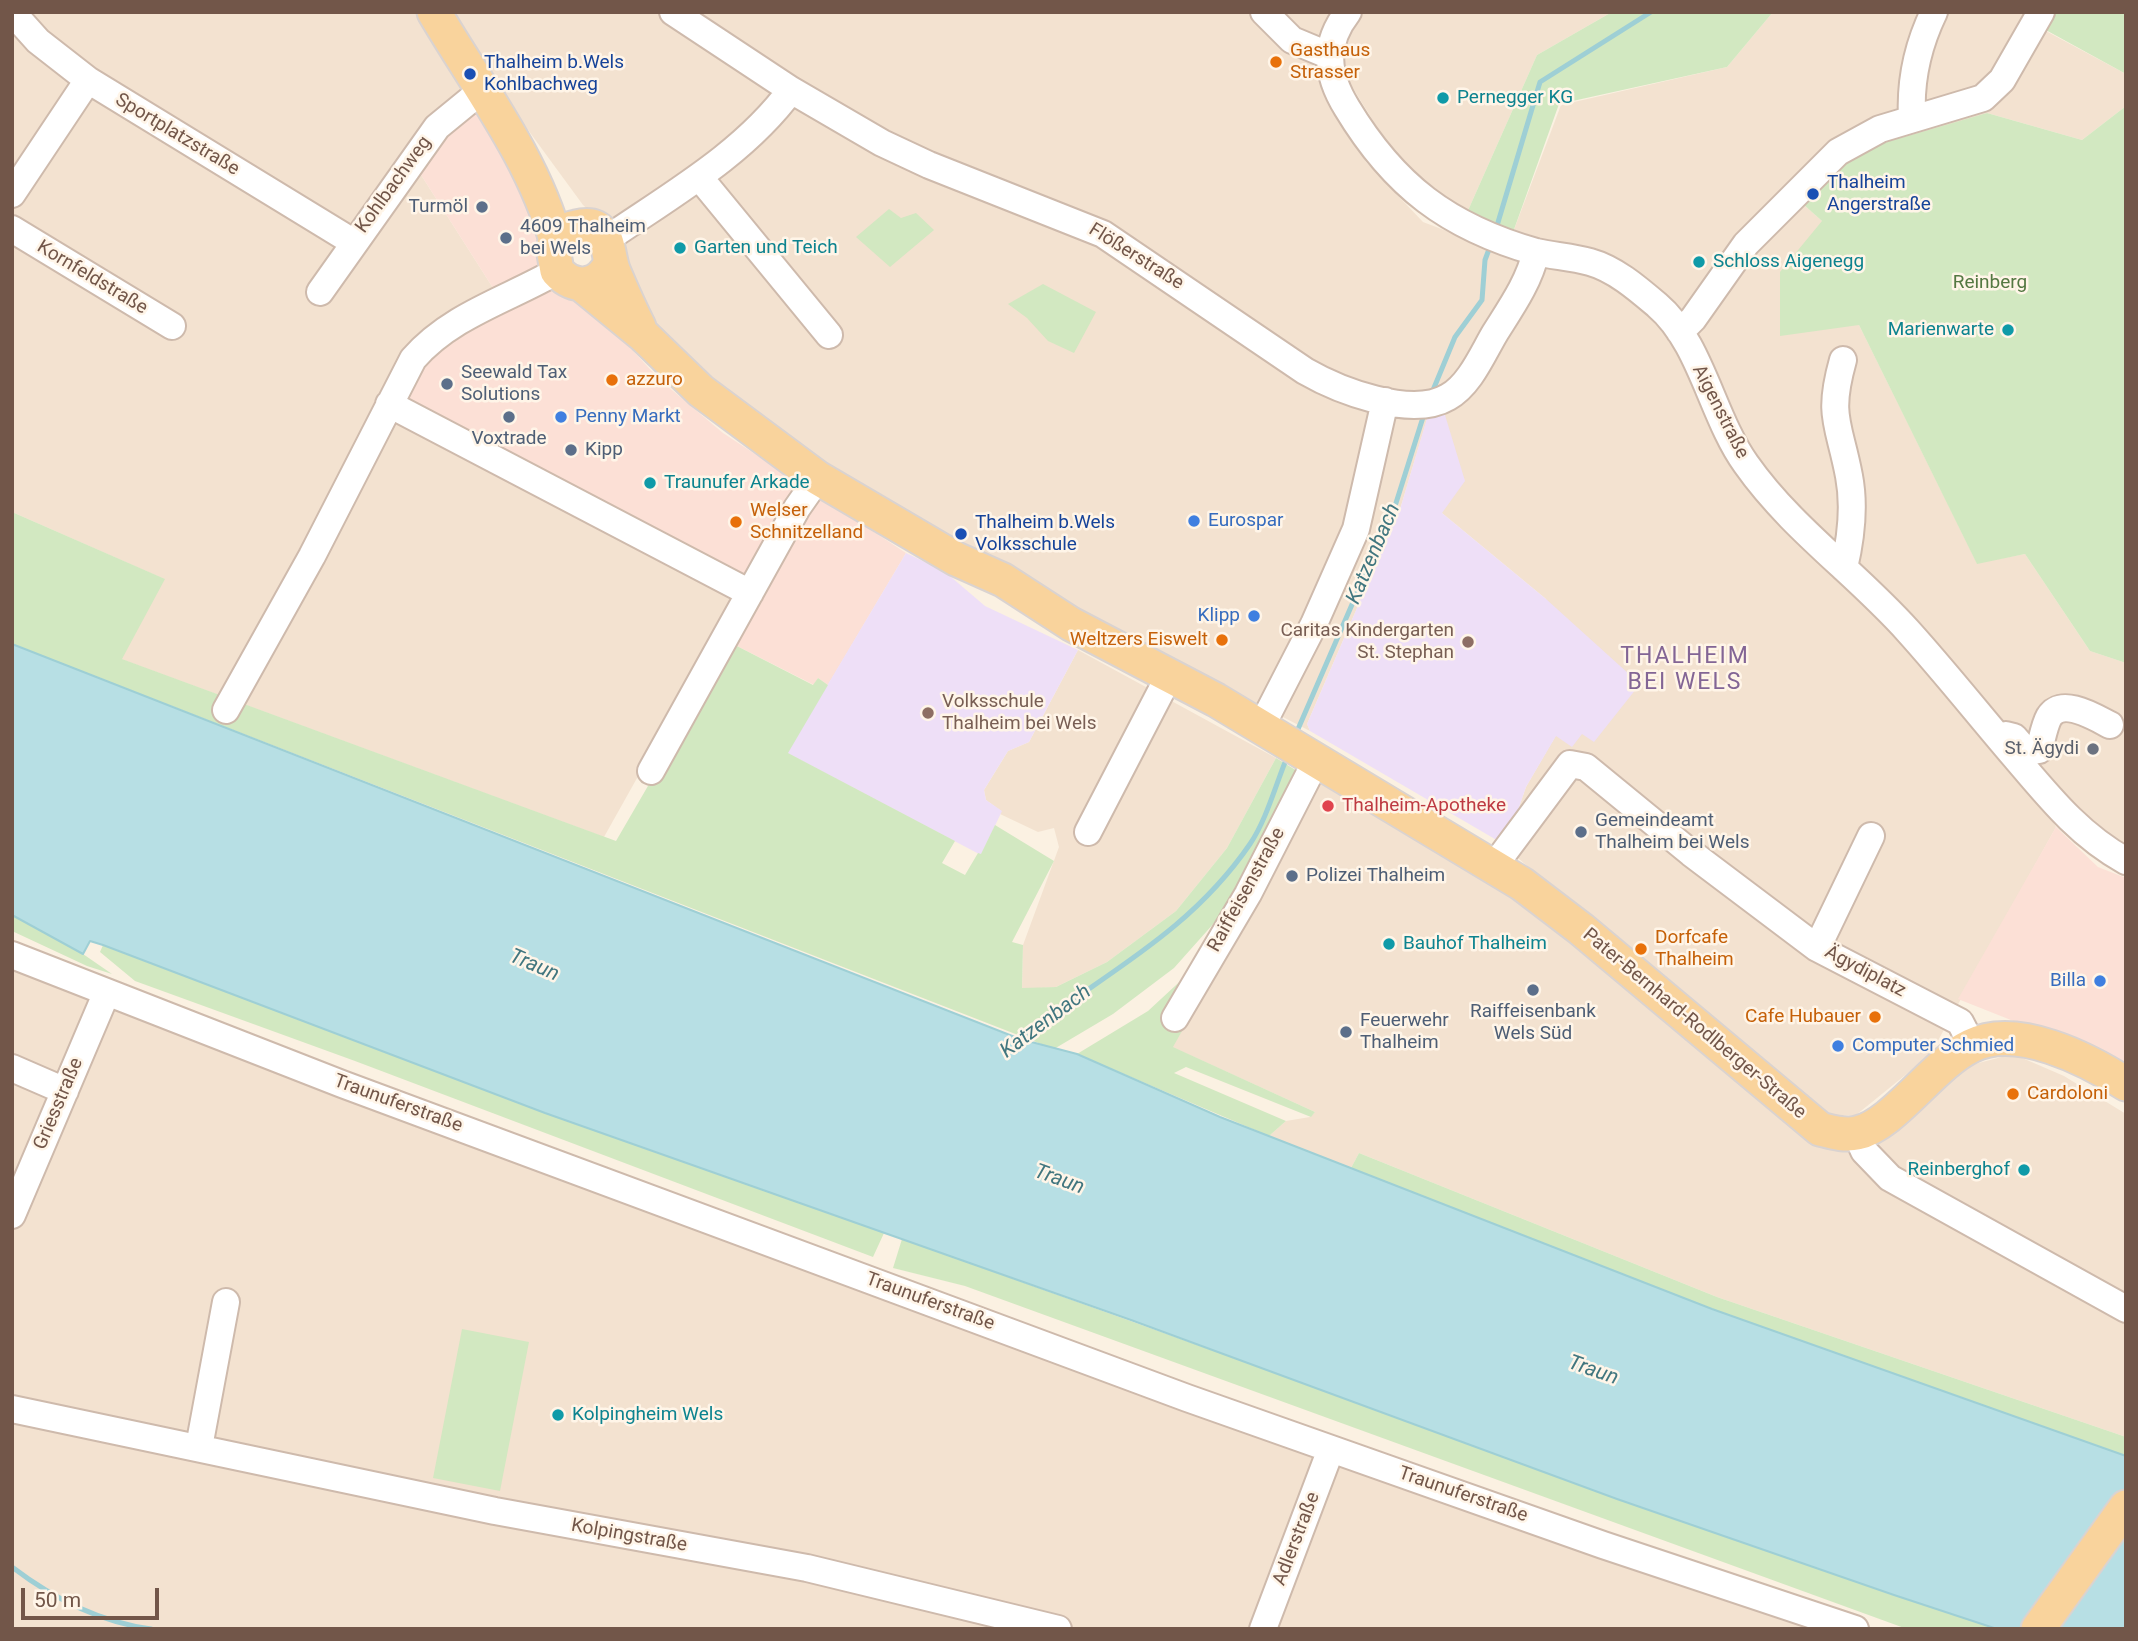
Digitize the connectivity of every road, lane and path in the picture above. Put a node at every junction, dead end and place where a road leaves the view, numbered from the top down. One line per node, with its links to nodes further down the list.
1 (12, 12): 9 (street, Sportplatzstraße)
2 (434, 12): 11 (main road)
3 (673, 12): 10 (street, Flößerstraße)
4 (1264, 12): 8 (street)
5 (1348, 12): 8 (street)
6 (1934, 12): 12 (street)
7 (2041, 12): 12 (street)
8 (1328, 55): 17 (street, Aigenstraße)
9 (88, 80): 14 (street); 16 (street, Sportplatzstraße)
10 (791, 90): 13 (street); 24 (street, Flößerstraße)
11 (481, 91): 16 (street, Kohlbachweg); 18 (main road)
12 (1912, 118): 21 (street)
13 (700, 178): 18 (street); 22 (street)
14 (12, 194)
15 (12, 229): 20 (street, Kornfeldstraße)
16 (353, 242): 19 (street, Kohlbachweg)
17 (1536, 252): 21 (street, Aigenstraße); 24 (street, Flößerstraße)
18 (583, 254): 25 (street); 26 (main road, Pater-Bernhard-Rodlberger-Straße)
19 (320, 292)
20 (172, 326)
21 (1680, 332): 27 (street, Aigenstraße)
22 (830, 335)
23 (1843, 360): 27 (street)
24 (1385, 401): 32 (street)
25 (389, 404): 28 (street); 30 (street)
26 (818, 478): 28 (street); 29 (main road, Pater-Bernhard-Rodlberger-Straße)
27 (1844, 568): 33 (street, Aigenstraße)
28 (750, 593): 35 (street)
29 (1169, 676): 32 (main road, Pater-Bernhard-Rodlberger-Straße); 36 (street)
30 (226, 710)
31 (2110, 725): 33 (street)
32 (1273, 735): 34 (main road, Pater-Bernhard-Rodlberger-Straße)
33 (2000, 739): 38 (street, Aigenstraße)
34 (1316, 761): 39 (main road, Pater-Bernhard-Rodlberger-Straße); 43 (street, Raiffeisenstraße)
35 (651, 771)
36 (1088, 832)
37 (1871, 836): 40 (street, Ägydiplatz)
38 (2126, 861)
39 (1494, 866): 40 (street); 50 (main road, Pater-Bernhard-Rodlberger-Straße)
40 (1817, 948): 45 (street, Ägydiplatz)
41 (12, 955): 42 (street, Traunuferstraße)
42 (106, 994): 48 (street, Griesstraße); 56 (street, Traunuferstraße)
43 (1174, 1018)
44 (2008, 1041): 45 (main road); 47 (main road); 49 (main road)
45 (1972, 1045): 50 (main road)
46 (12, 1068): 48 (street)
47 (2126, 1084)
48 (65, 1091): 51 (street, Griesstraße)
49 (2126, 1108)
50 (1856, 1133): 53 (street)
51 (12, 1215)
52 (226, 1302): 55 (street)
53 (2126, 1309)
54 (12, 1409): 55 (street, Kolpingstraße)
55 (199, 1447): 58 (street, Kolpingstraße)
56 (1331, 1449): 59 (street, Adlerstraße); 60 (street, Traunuferstraße)
57 (2126, 1507): 61 (main road)
58 (1058, 1629)
59 (1263, 1629)
60 (1854, 1629)
61 (2038, 1629)

